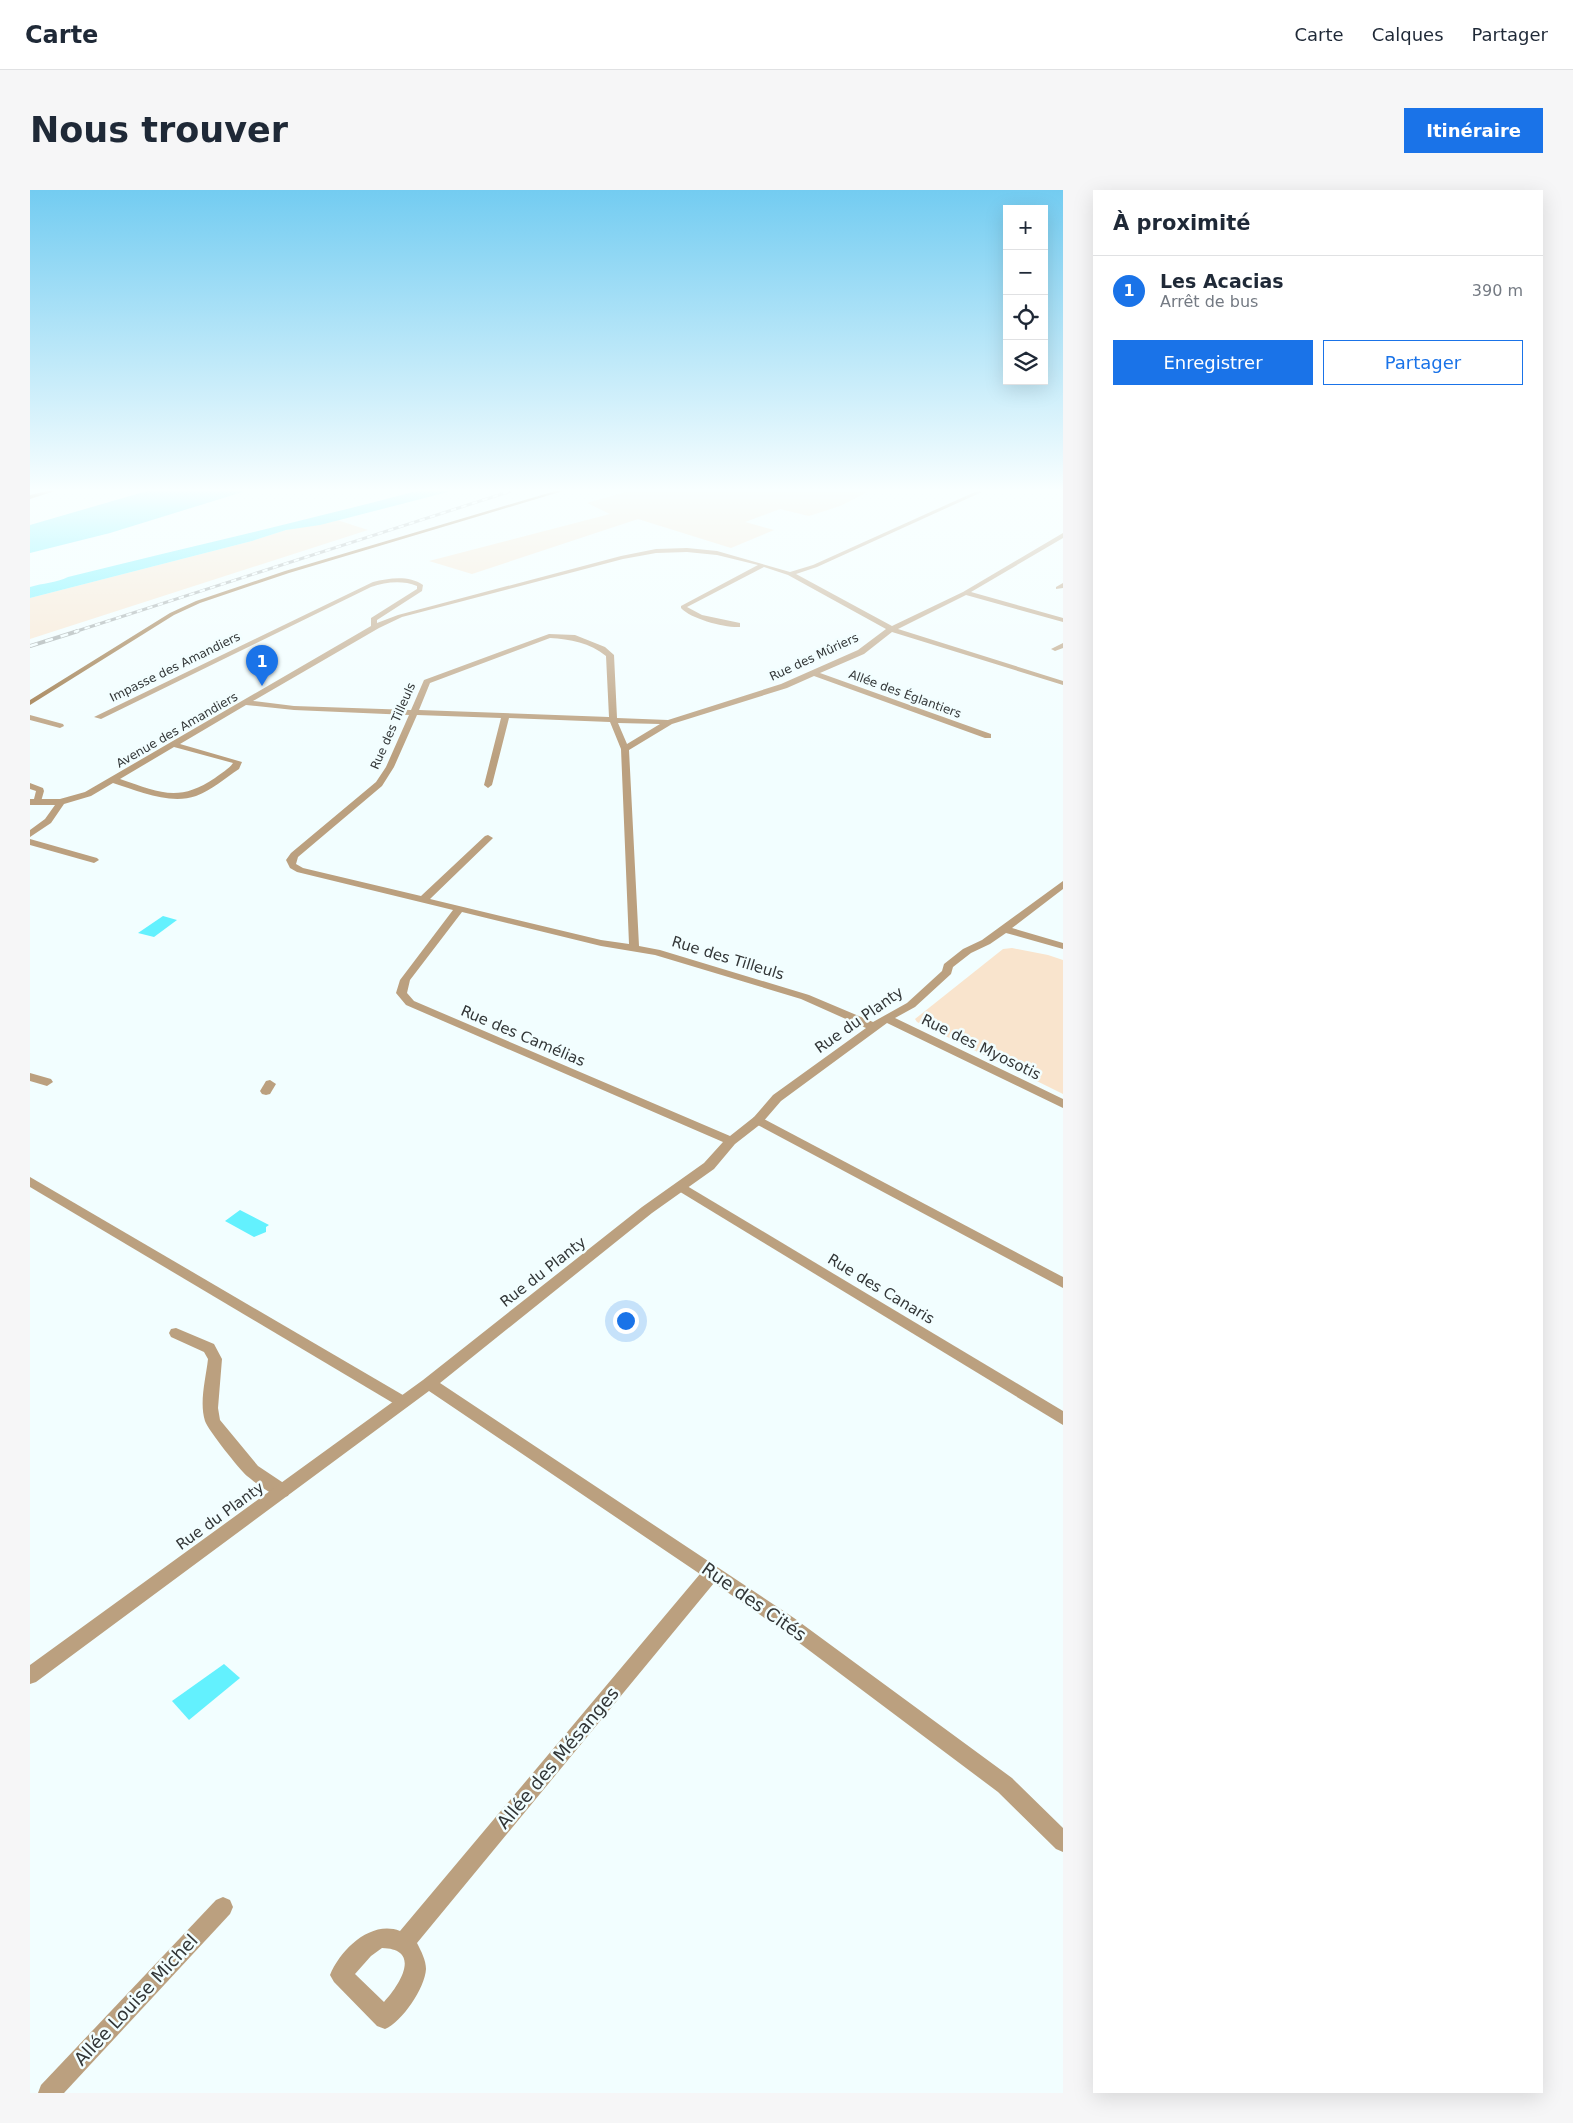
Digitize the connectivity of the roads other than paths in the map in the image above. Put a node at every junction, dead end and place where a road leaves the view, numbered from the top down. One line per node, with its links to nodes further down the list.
1 (266, 580): 15 (main road)
2 (536, 580): 9 (street, Avenue des Amandiers)
3 (734, 580): 8 (street)
4 (801, 580): 10 (street, Avenue des Amandiers)
5 (987, 580): 6 (street, Rue des Mûriers)
6 (965, 593): 7 (street); 10 (street, Rue des Mûriers)
7 (1063, 620)
8 (737, 625)
9 (376, 626): 16 (street, Avenue des Amandiers); 20 (street, Impasse des Amandiers)
10 (891, 629): 13 (street, Rue des Mûriers); 14 (street, Avenue des Amandiers)
11 (1063, 645): 12 (street)
12 (1055, 649)
13 (814, 673): 22 (street, Rue des Mûriers); 24 (street, Allée des Églantiers)
14 (1063, 684)
15 (30, 703)
16 (247, 703): 17 (street, Rue des Mûriers); 25 (street, Avenue des Amandiers)
17 (412, 712): 18 (street, Rue des Mûriers); 21 (street, Rue des Tilleuls); 37 (street, Rue des Tilleuls)
18 (506, 716): 21 (street, Rue des Mûriers); 28 (street)
19 (30, 717): 23 (street)
20 (98, 717)
21 (614, 720): 22 (street, Rue des Mûriers); 26 (street, Rue des Tilleuls)
22 (669, 722): 26 (street, Rue des Mûriers)
23 (60, 726)
24 (988, 736)
25 (174, 745): 27 (street, Avenue des Amandiers); 27 (street)
26 (626, 749): 41 (street)
27 (113, 780): 31 (street, Avenue des Amandiers)
28 (488, 785)
29 (30, 786): 30 (street)
30 (33, 802): 31 (street, Avenue des Amandiers)
31 (61, 802): 32 (street)
32 (30, 834)
33 (488, 838): 37 (street)
34 (30, 842): 35 (street)
35 (94, 860)
36 (1063, 884): 39 (street, Rue du Planty)
37 (423, 900): 38 (street, Rue des Tilleuls)
38 (458, 908): 41 (street, Rue des Tilleuls); 48 (street, Rue des Camélias)
39 (1004, 929): 40 (street); 42 (street, Rue du Planty)
40 (1063, 946)
41 (634, 948): 43 (street, Rue des Tilleuls)
42 (886, 1018): 43 (street, Rue du Planty); 46 (street, Rue des Myosotis)
43 (874, 1028): 47 (street, Rue du Planty)
44 (30, 1077): 45 (street)
45 (47, 1082)
46 (1063, 1104)
47 (758, 1120): 48 (street, Rue du Planty); 51 (street)
48 (731, 1142): 50 (street, Rue du Planty)
49 (30, 1181): 54 (street)
50 (682, 1187): 53 (street, Rue du Planty); 55 (street, Rue des Canaris)
51 (1063, 1283)
52 (176, 1333): 56 (street)
53 (428, 1384): 54 (street, Rue du Planty); 57 (street, Rue des Cités)
54 (402, 1402): 56 (street, Rue du Planty)
55 (1063, 1419)
56 (282, 1491): 58 (street, Rue du Planty)
57 (712, 1573): 59 (street, Rue des Cités); 61 (street, Allée des Mésanges)
58 (30, 1676)
59 (1063, 1842)
60 (223, 1907): 62 (street, Allée Louise Michel)
61 (404, 1944)
62 (49, 2093)

